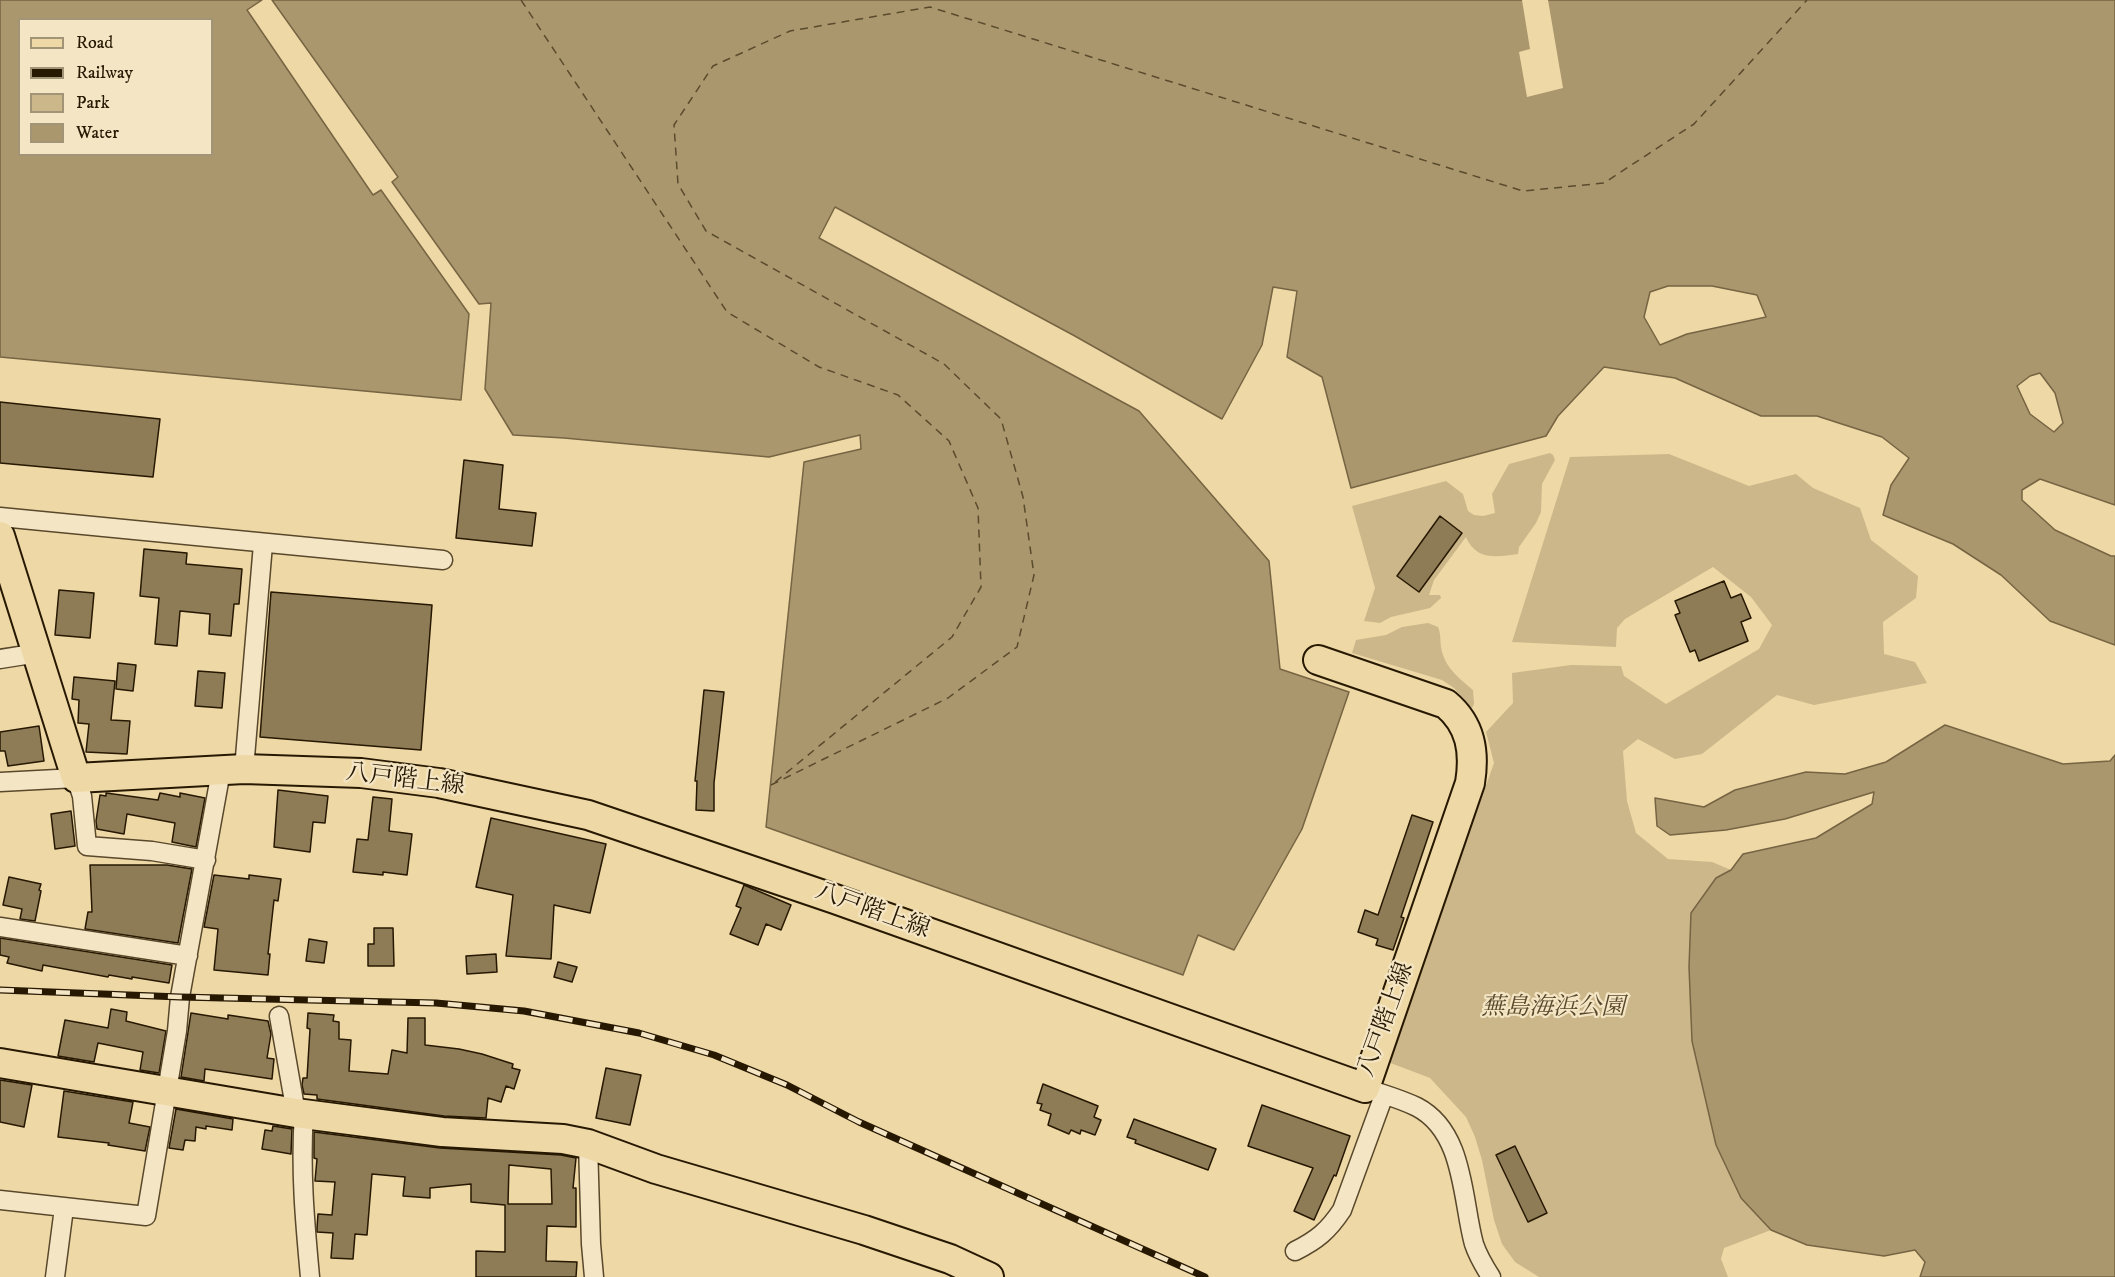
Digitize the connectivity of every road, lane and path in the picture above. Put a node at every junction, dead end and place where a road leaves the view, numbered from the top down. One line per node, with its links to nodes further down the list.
1 (0, 517): 3 (street)
2 (0, 536): 5 (main road)
3 (263, 543): 4 (street); 8 (street)
4 (442, 560)
5 (38, 653): 6 (street); 9 (main road)
6 (0, 659)
7 (1318, 660): 17 (main road, 八戸階上線)
8 (232, 770): 9 (main road, 八戸階上線); 11 (street); 17 (main road, 八戸階上線)
9 (76, 778): 10 (street); 11 (street)
10 (0, 782)
11 (206, 860): 13 (street)
12 (0, 927): 13 (street)
13 (188, 956): 16 (street)
14 (279, 1016): 18 (street)
15 (0, 1063): 16 (main road)
16 (167, 1090): 18 (main road); 21 (street)
17 (1375, 1091): 22 (street); 27 (street)
18 (300, 1114): 19 (main road); 24 (street)
19 (588, 1144): 25 (street); 26 (main road)
20 (0, 1200): 21 (street)
21 (64, 1208): 23 (street)
22 (1295, 1251)
23 (55, 1277)
24 (310, 1277)
25 (594, 1277)
26 (989, 1277)
27 (1491, 1277)

